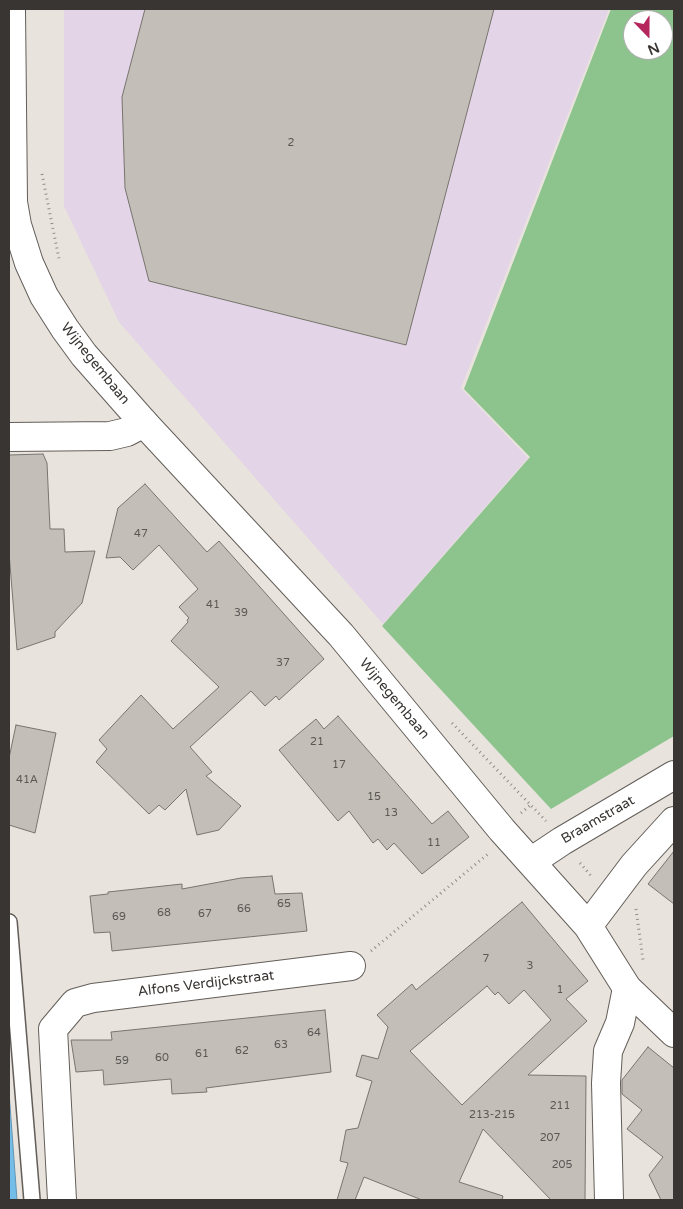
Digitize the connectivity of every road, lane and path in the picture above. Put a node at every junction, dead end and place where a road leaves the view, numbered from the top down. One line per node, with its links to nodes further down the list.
1 (11, 9): 4 (street, Wijnegembaan)
2 (42, 167): 3 (path)
3 (59, 261)
4 (144, 423): 5 (street); 11 (street, Wijnegembaan)
5 (9, 437)
6 (450, 721): 9 (path)
7 (672, 781): 11 (street, Braamstraat)
8 (674, 821): 13 (street)
9 (550, 825)
10 (490, 852): 14 (path)
11 (532, 861): 13 (street, Wijnegembaan)
12 (9, 922): 17 (lane)
13 (588, 926): 15 (street, Wijnegembaan)
14 (351, 966): 18 (street, Alfons Verdijckstraat)
15 (627, 988): 16 (street, Wijnegembaan); 19 (street)
16 (674, 1033)
17 (32, 1200)
18 (62, 1200)
19 (609, 1200)

